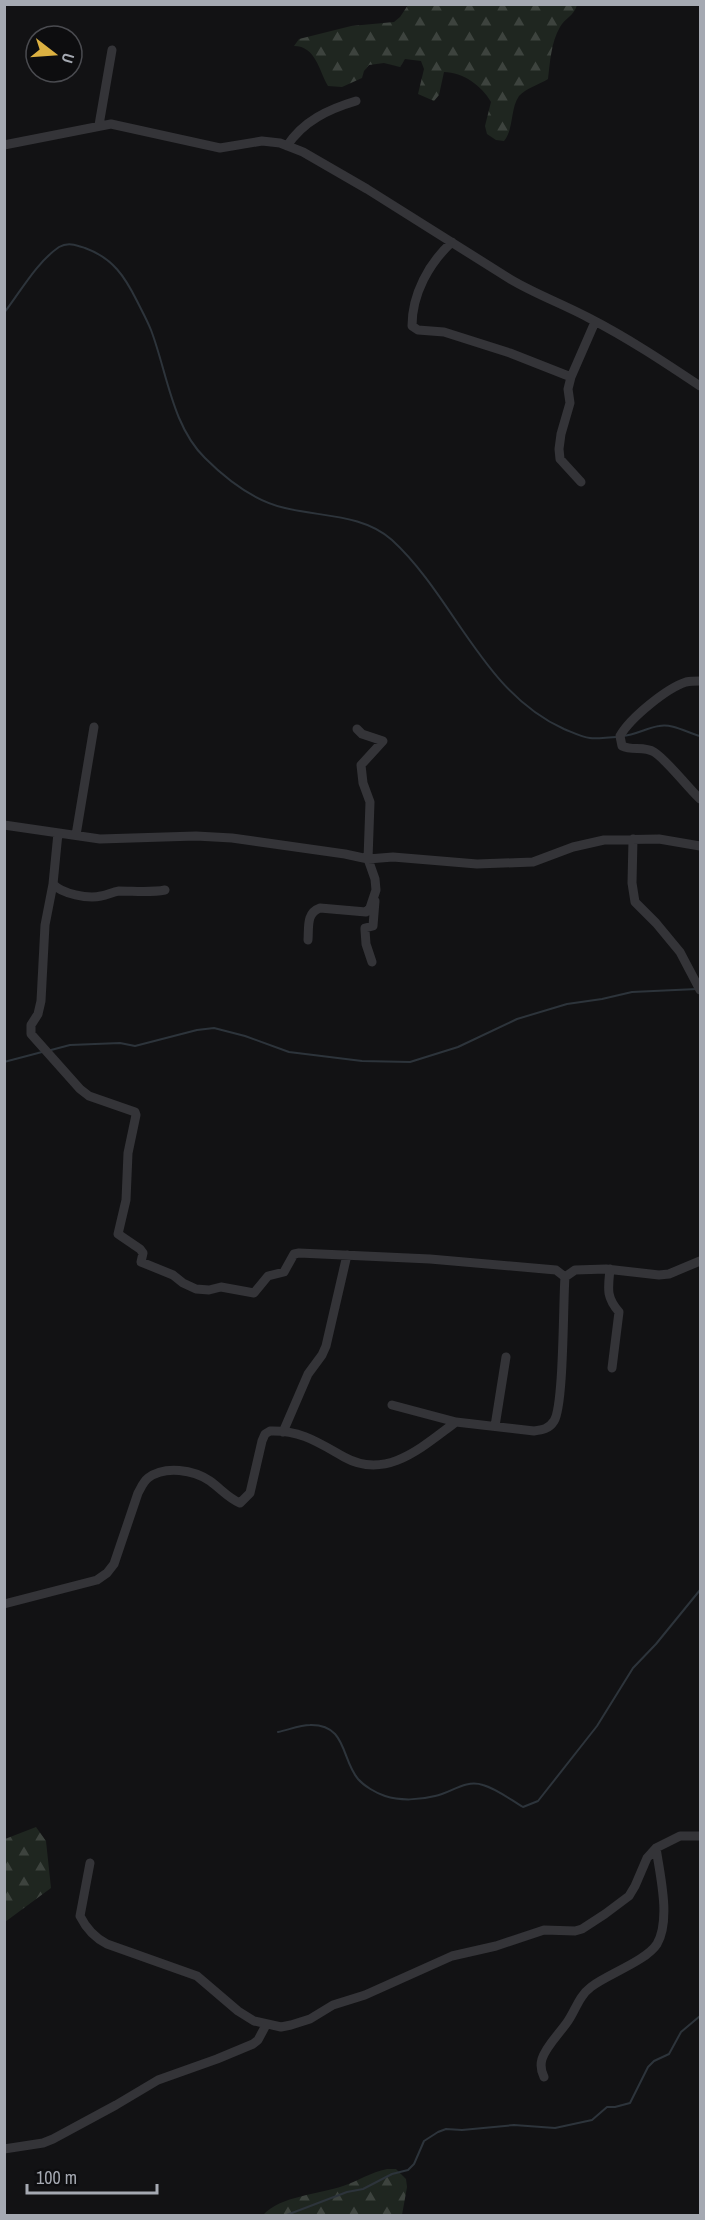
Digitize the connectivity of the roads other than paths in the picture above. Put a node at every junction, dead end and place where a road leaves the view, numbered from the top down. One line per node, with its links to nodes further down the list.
1 (112, 50): 3 (street)
2 (356, 101): 5 (street)
3 (99, 125): 4 (street); 5 (street)
4 (4, 145)
5 (287, 146): 6 (street)
6 (452, 242): 7 (street); 8 (street)
7 (596, 322): 8 (street); 9 (street)
8 (571, 377): 10 (street)
9 (700, 386)
10 (581, 482)
11 (700, 681): 14 (street)
12 (94, 727): 17 (street)
13 (357, 729): 20 (street)
14 (700, 799)
15 (4, 825): 16 (street)
16 (58, 833): 17 (street); 21 (street)
17 (76, 835): 20 (street)
18 (633, 839): 19 (street); 20 (street); 26 (street)
19 (700, 846)
20 (368, 859): 23 (street)
21 (53, 884): 22 (street); 27 (street)
22 (165, 890)
23 (376, 890): 24 (street); 25 (street)
24 (308, 940)
25 (372, 962)
26 (700, 990)
27 (347, 1255): 30 (street); 36 (street)
28 (700, 1261): 29 (street)
29 (610, 1269): 30 (street); 32 (street)
30 (565, 1277): 35 (street)
31 (506, 1358): 35 (street)
32 (612, 1368)
33 (392, 1405): 34 (street)
34 (456, 1422): 35 (street); 36 (street)
35 (495, 1426)
36 (283, 1432): 37 (street)
37 (4, 1604)
38 (700, 1836): 39 (street)
39 (656, 1848): 41 (street); 42 (street)
40 (90, 1863): 41 (street)
41 (266, 2025): 43 (street)
42 (544, 2077)
43 (4, 2149)

